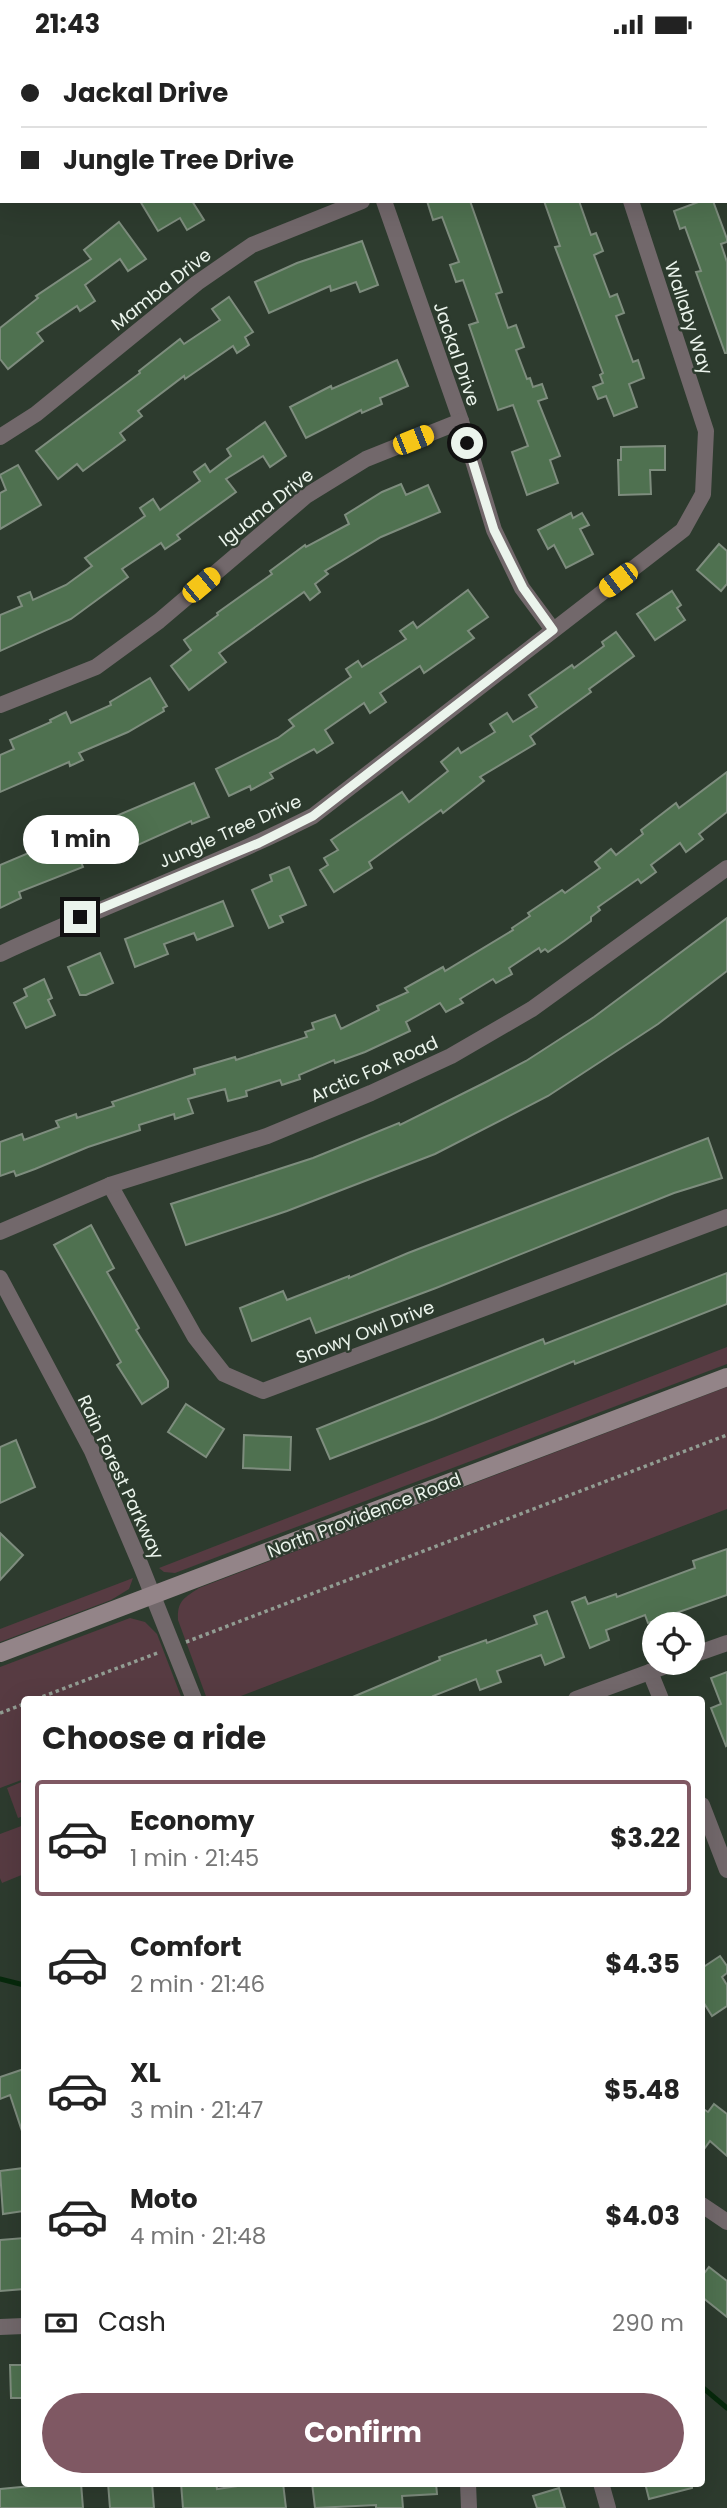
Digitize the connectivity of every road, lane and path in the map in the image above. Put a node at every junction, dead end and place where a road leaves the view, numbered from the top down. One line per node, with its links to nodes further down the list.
1 (357, 203): 5 (street, Mamba Drive)
2 (385, 203): 4 (street, Jackal Drive)
3 (632, 203): 6 (street, Wallaby Way)
4 (461, 421): 6 (street, Jackal Drive); 7 (street, Iguana Drive)
5 (0, 437)
6 (553, 630): 9 (street, Jungle Tree Drive)
7 (0, 705)
8 (727, 868): 10 (street, Arctic Fox Road)
9 (0, 954)
10 (110, 1185): 11 (street, Snowy Owl Drive); 12 (street, Arctic Fox Road)
11 (727, 1217)
12 (0, 1232)
13 (0, 1278): 16 (street, Rain Forest Parkway)
14 (727, 1377): 16 (street, North Providence Road)
15 (727, 1435): 17 (path)
16 (153, 1596): 20 (street, North Providence Road); 25 (street, Rain Forest Parkway)
17 (189, 1641)
18 (727, 1643): 19 (street)
19 (705, 1651)
20 (0, 1653)
21 (157, 1653): 24 (path)
22 (642, 1674): 26 (street)
23 (652, 1675): 27 (street)
24 (44, 1696)
25 (193, 1696)
26 (584, 1696)
27 (660, 1696)
28 (21, 1704): 29 (path)
29 (0, 1713)
30 (705, 1813): 31 (street)
31 (727, 1870)
32 (705, 2207): 33 (street)
33 (727, 2222)
34 (0, 2326): 35 (street)
35 (21, 2326)
36 (468, 2487): 38 (street)
37 (602, 2487): 39 (street)
38 (469, 2508)
39 (608, 2508)

